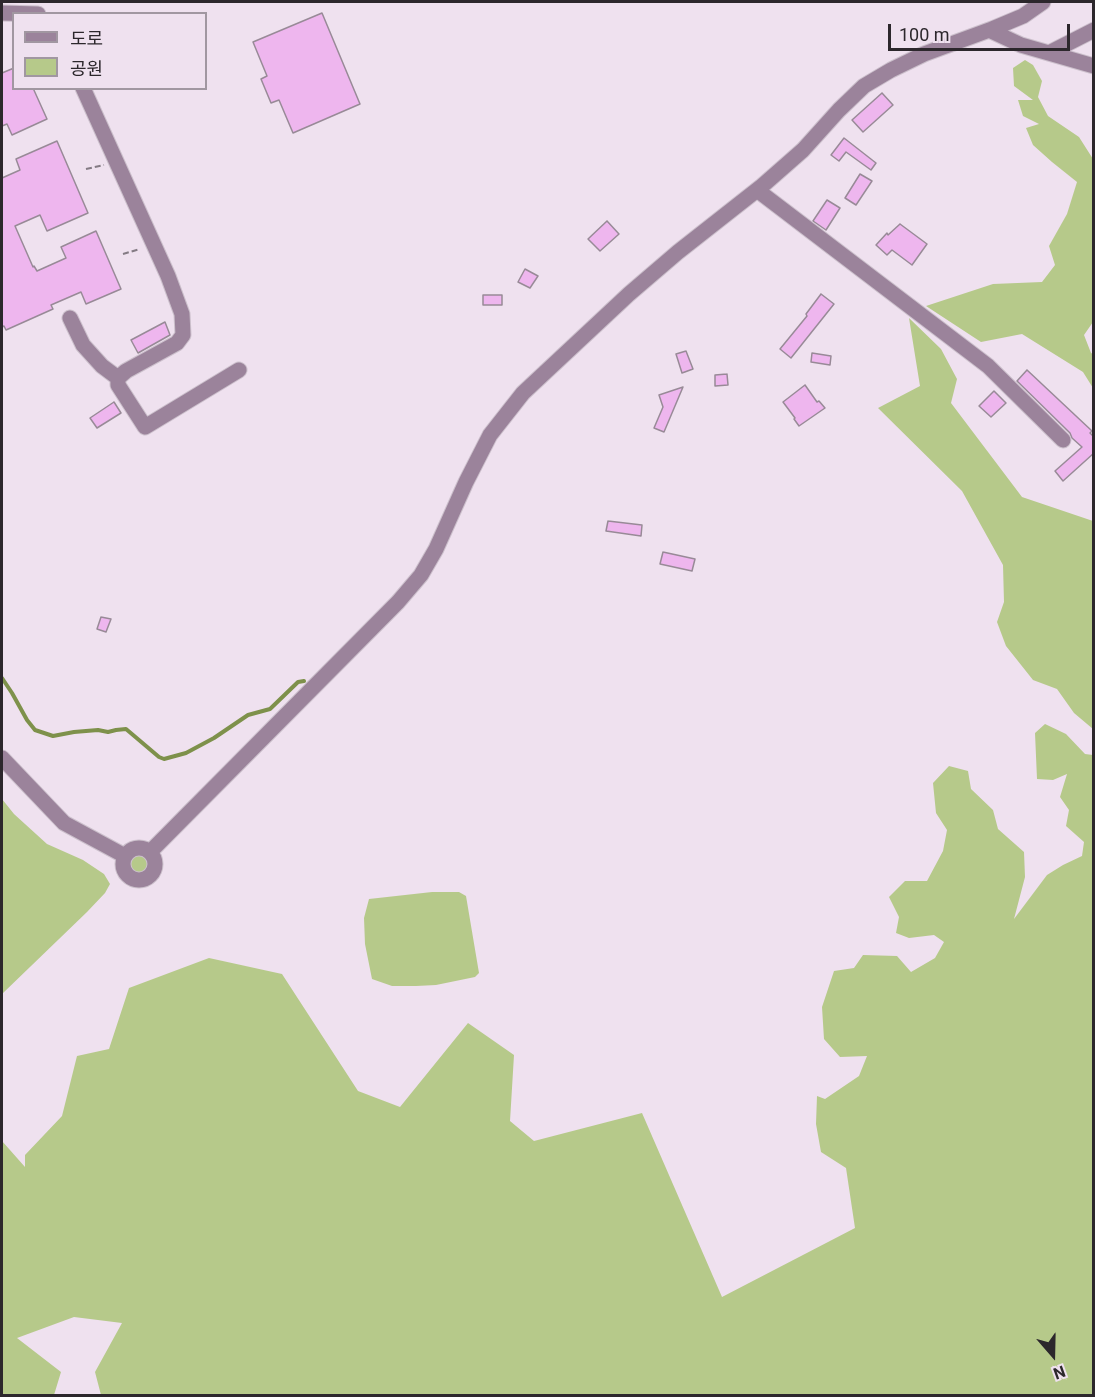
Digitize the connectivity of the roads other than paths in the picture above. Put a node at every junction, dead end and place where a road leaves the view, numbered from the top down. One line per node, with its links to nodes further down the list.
1 (1043, 2): 2 (street)
2 (988, 30): 4 (street); 7 (street)
3 (1094, 30): 4 (street)
4 (1049, 53): 5 (street)
5 (1094, 66)
6 (84, 90): 10 (street)
7 (757, 190): 11 (street); 13 (street)
8 (70, 318): 10 (street)
9 (239, 370): 10 (street)
10 (118, 378)
11 (1063, 440)
12 (2, 758): 14 (street)
13 (150, 852): 14 (street); 14 (street)
14 (125, 856)

